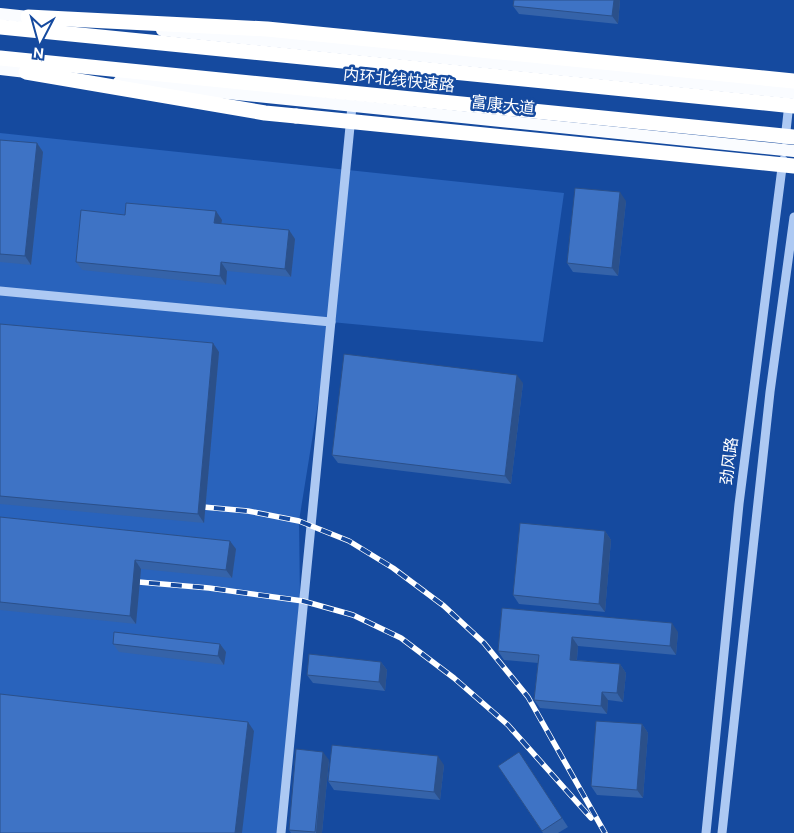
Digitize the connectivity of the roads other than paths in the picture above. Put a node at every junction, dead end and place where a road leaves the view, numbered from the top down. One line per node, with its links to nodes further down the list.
1 (0, 14): 2 (main road)
2 (28, 17): 7 (main road); 7 (highway)
3 (0, 28): 7 (highway, 内环北线快速路, bridge)
4 (0, 58): 9 (highway, 内环北线快速路, bridge)
5 (0, 69): 6 (main road, 富康大道)
6 (26, 72): 8 (main road, 富康大道); 11 (highway, bridge)
7 (793, 93): 10 (street, 劲风路)
8 (352, 106): 10 (main road, 富康大道); 14 (street)
9 (794, 138)
10 (789, 150): 16 (street, 劲风路)
11 (794, 166)
12 (794, 217): 17 (street, 劲风路)
13 (0, 291): 14 (street)
14 (331, 322): 15 (street)
15 (280, 833)
16 (706, 833)
17 (722, 833)

